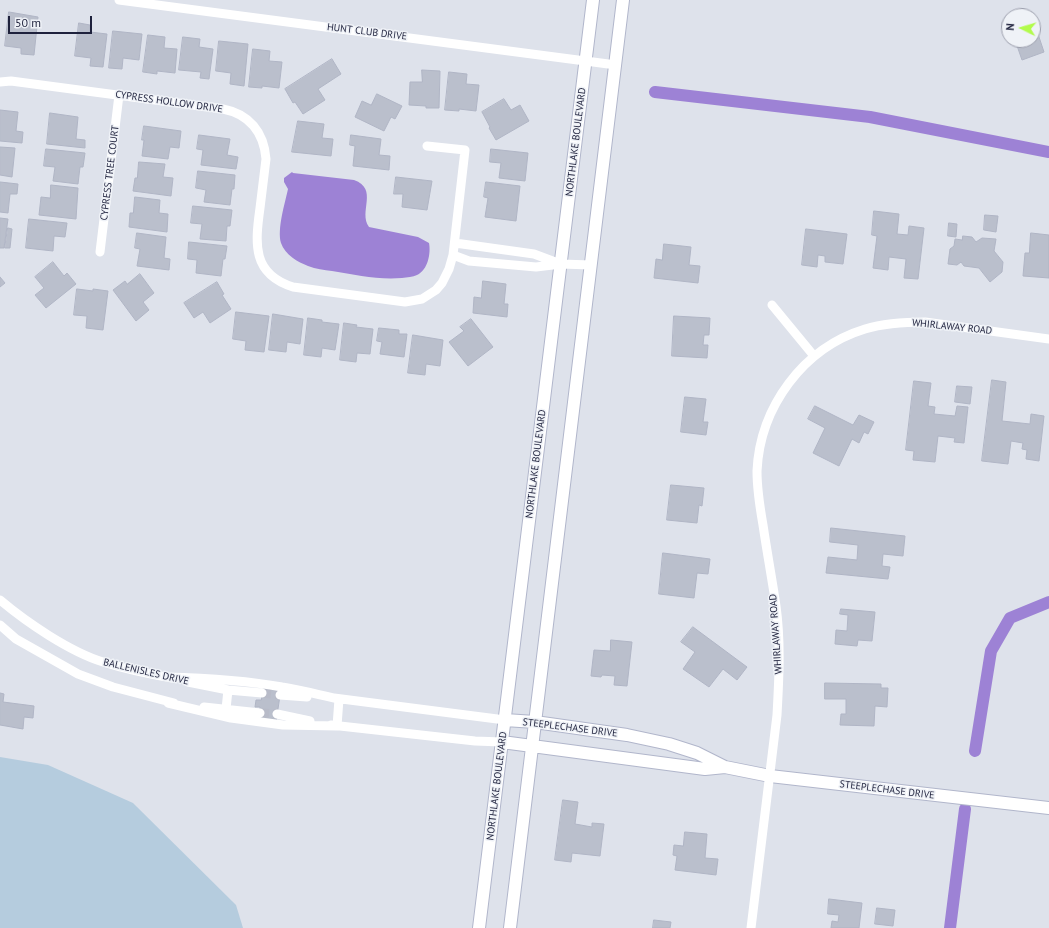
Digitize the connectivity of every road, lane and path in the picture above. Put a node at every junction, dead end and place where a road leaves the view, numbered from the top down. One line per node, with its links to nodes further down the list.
1 (119, 0): 4 (street, HUNT CLUB DRIVE)
2 (593, 0): 4 (main road, NORTHLAKE BOULEVARD)
3 (623, 0): 5 (main road)
4 (586, 61): 5 (street, HUNT CLUB DRIVE); 12 (main road, NORTHLAKE BOULEVARD)
5 (616, 65): 13 (main road)
6 (0, 82): 7 (street, CYPRESS HOLLOW DRIVE)
7 (119, 95): 10 (street, CYPRESS TREE COURT); 11 (street, CYPRESS HOLLOW DRIVE)
8 (427, 146): 9 (street, CYPRESS HOLLOW DRIVE)
9 (455, 243): 11 (street, CYPRESS HOLLOW DRIVE); 12 (street)
10 (100, 252)
11 (453, 255): 12 (street)
12 (561, 264): 13 (street); 28 (main road, NORTHLAKE BOULEVARD)
13 (591, 264): 29 (main road)
14 (772, 305): 16 (street)
15 (1049, 339): 16 (street, WHIRLAWAY ROAD)
16 (814, 356): 34 (street, WHIRLAWAY ROAD)
17 (0, 600): 19 (street, BALLENISLES DRIVE)
18 (0, 625): 24 (street, BALLENISLES DRIVE)
19 (166, 677): 20 (street, BALLENISLES DRIVE); 23 (street)
20 (228, 690): 21 (street, BALLENISLES DRIVE); 25 (street)
21 (262, 693)
22 (280, 695): 23 (street)
23 (339, 699): 28 (street); 30 (street)
24 (168, 703): 25 (street, BALLENISLES DRIVE); 30 (street)
25 (226, 709): 26 (street, BALLENISLES DRIVE)
26 (260, 713)
27 (277, 714): 30 (street)
28 (505, 720): 29 (main road, STEEPLECHASE DRIVE); 31 (main road, NORTHLAKE BOULEVARD)
29 (535, 722): 32 (main road); 33 (main road, STEEPLECHASE DRIVE)
30 (336, 726): 31 (street)
31 (502, 742): 32 (main road, STEEPLECHASE DRIVE); 36 (main road, NORTHLAKE BOULEVARD)
32 (532, 745): 33 (main road, STEEPLECHASE DRIVE); 37 (main road)
33 (725, 767): 34 (main road, STEEPLECHASE DRIVE)
34 (770, 776): 35 (main road, STEEPLECHASE DRIVE); 38 (street, WHIRLAWAY ROAD)
35 (1049, 808)
36 (479, 928)
37 (510, 928)
38 (752, 928)

